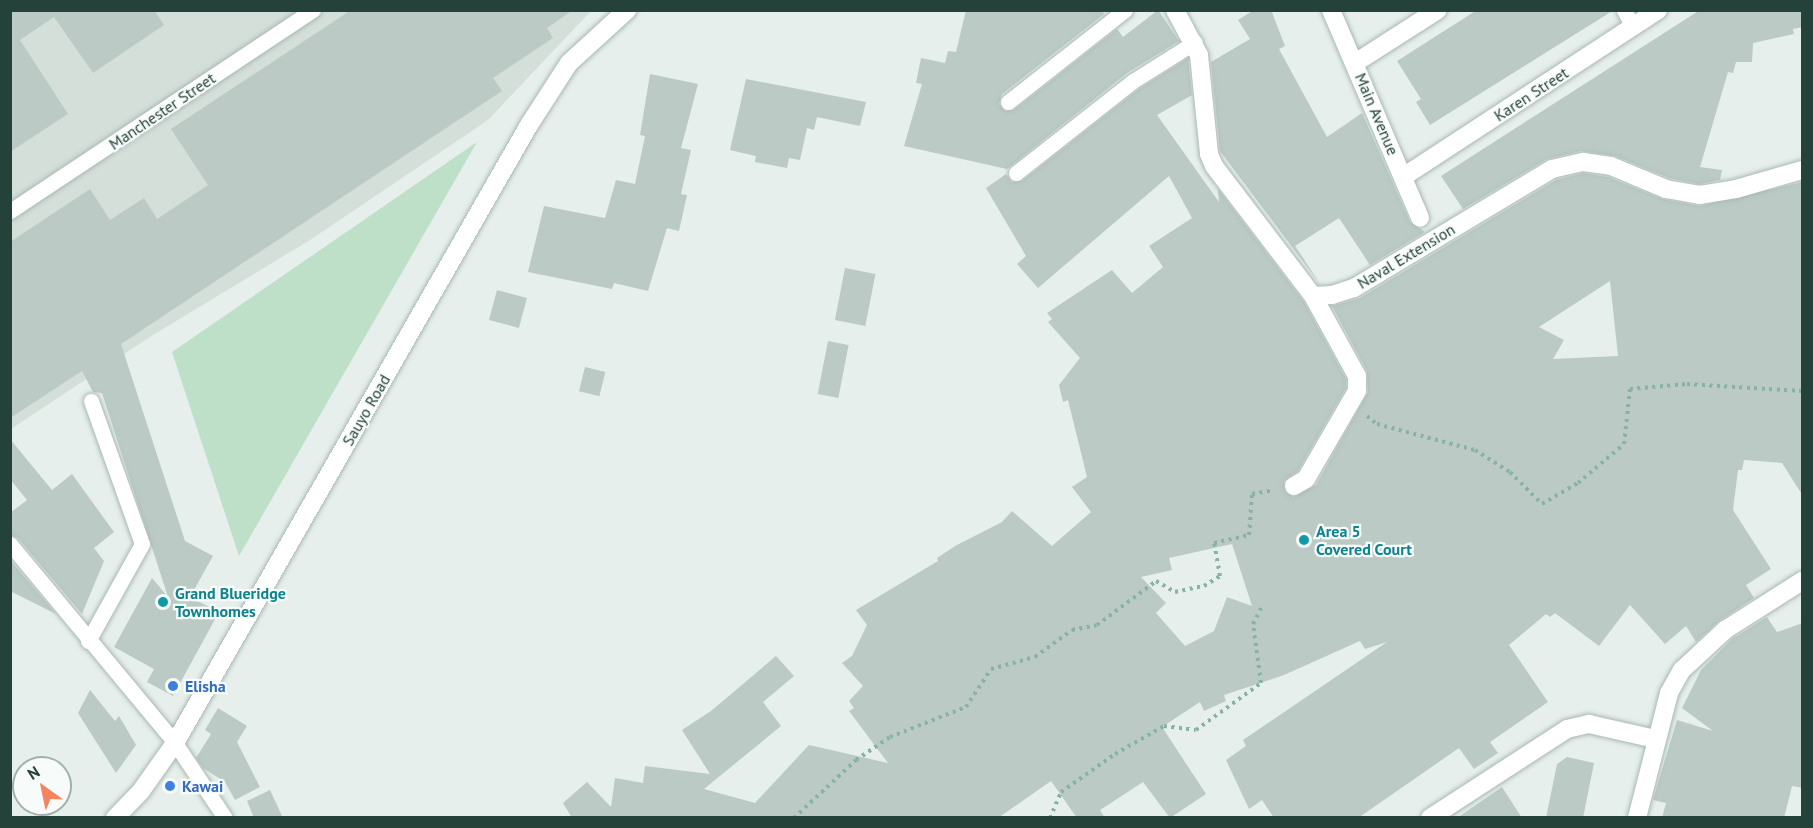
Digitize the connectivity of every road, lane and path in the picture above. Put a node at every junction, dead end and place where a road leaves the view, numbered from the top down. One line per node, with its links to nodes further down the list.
1 (313, 10): 16 (lane, Manchester Street)
2 (627, 10): 28 (street, Sauyo Road)
3 (1125, 10): 12 (lane)
4 (1175, 10): 10 (street)
5 (1331, 10): 11 (street, Main Avenue)
6 (1438, 10): 11 (street)
7 (1624, 10): 9 (lane)
8 (1658, 10): 9 (street, Karen Street)
9 (1633, 27): 15 (street, Karen Street)
10 (1195, 42): 14 (lane); 18 (street)
11 (1355, 63): 15 (street, Main Avenue)
12 (1008, 102)
13 (1803, 170): 18 (street, Naval Extension)
14 (1016, 173)
15 (1403, 177): 17 (street, Main Avenue)
16 (10, 212)
17 (1420, 218)
18 (1313, 296): 21 (street)
19 (1803, 391): 21 (path)
20 (91, 401): 26 (lane)
21 (1352, 404): 22 (street)
22 (1294, 486): 31 (path)
23 (10, 544): 26 (lane)
24 (1803, 581): 27 (street)
25 (1261, 608): 32 (path)
26 (88, 641): 28 (lane)
27 (1655, 740): 33 (street); 34 (street)
28 (175, 743): 29 (street, Sauyo Road); 30 (lane)
29 (114, 818)
30 (225, 818)
31 (794, 818)
32 (1050, 818)
33 (1430, 818)
34 (1637, 818)

